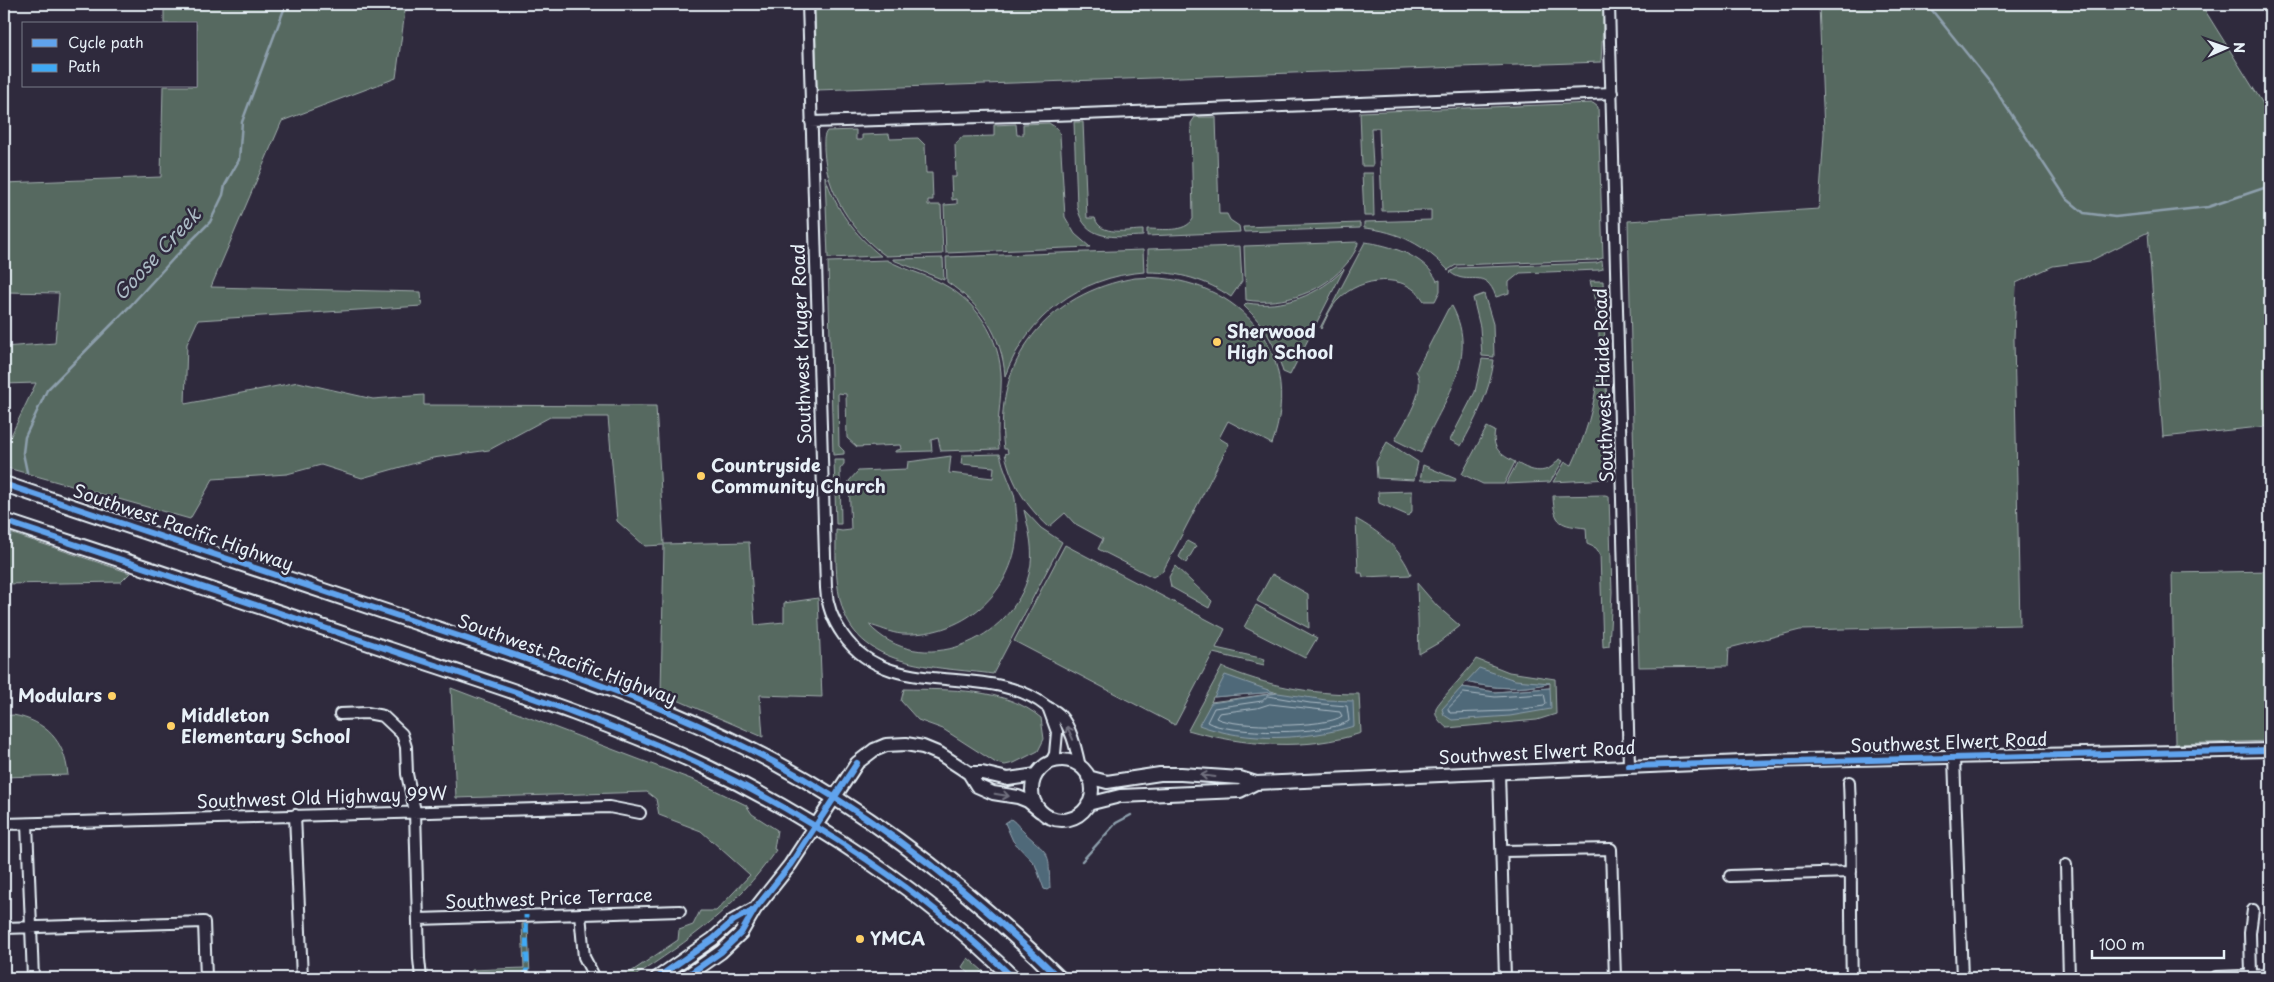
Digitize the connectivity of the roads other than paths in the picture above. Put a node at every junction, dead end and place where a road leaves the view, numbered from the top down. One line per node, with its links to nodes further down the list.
1 (808, 4): 4 (street, Southwest Kruger Road)
2 (1609, 4): 3 (street, Southwest Haide Road)
3 (1612, 93): 4 (street); 12 (street, Southwest Haide Road)
4 (811, 122): 7 (street, Southwest Kruger Road)
5 (4, 484): 20 (highway, Southwest Pacific Highway)
6 (4, 521): 28 (highway)
7 (1048, 707): 11 (street); 13 (street, Southwest Kruger Road, one-way to 7)
8 (340, 714): 22 (street)
9 (2270, 750): 10 (main road, Southwest Elwert Road)
10 (1954, 758): 12 (main road, Southwest Elwert Road); 55 (street)
11 (1050, 762): 13 (main road); 16 (main road)
12 (1629, 766): 14 (main road, Southwest Elwert Road)
13 (1080, 767): 17 (main road)
14 (1499, 772): 19 (main road, Southwest Elwert Road); 29 (street)
15 (968, 773): 16 (main road); 20 (main road); 23 (main road, one-way to 23)
16 (1036, 774): 23 (main road)
17 (1088, 777): 19 (main road, Southwest Elwert Road, one-way to 17); 21 (main road)
18 (1850, 782): 31 (street)
19 (1256, 783): 21 (main road, Southwest Elwert Road)
20 (834, 798): 28 (main road); 51 (highway, Southwest Pacific Highway)
21 (1088, 804): 23 (main road)
22 (415, 811): 24 (street, Southwest Old Highway 99W); 25 (street, Southwest Old Highway 99W); 37 (street)
23 (1040, 811)
24 (640, 813)
25 (295, 815): 27 (street, Southwest Old Highway 99W); 45 (street)
26 (4, 824): 27 (street, Southwest Old Highway 99W)
27 (26, 824): 38 (street)
28 (814, 827): 33 (main road); 50 (highway)
29 (1502, 851): 52 (street); 53 (street)
30 (2066, 865): 56 (street)
31 (1851, 872): 32 (street); 54 (street)
32 (1730, 876)
33 (755, 909): 48 (main road); 49 (main road)
34 (2253, 910): 41 (street)
35 (680, 911): 36 (street, Southwest Price Terrace)
36 (580, 914): 37 (street, Southwest Price Terrace); 47 (street)
37 (418, 919): 46 (street)
38 (31, 927): 39 (street); 43 (street); 44 (street)
39 (4, 928)
40 (2270, 975): 41 (street)
41 (2251, 976): 42 (street)
42 (2216, 977)
43 (33, 978)
44 (206, 978)
45 (302, 978)
46 (421, 978)
47 (595, 978)
48 (657, 978)
49 (684, 978)
50 (1013, 978)
51 (1059, 978)
52 (1505, 978)
53 (1615, 978)
54 (1852, 978)
55 (1962, 978)
56 (2069, 978)

